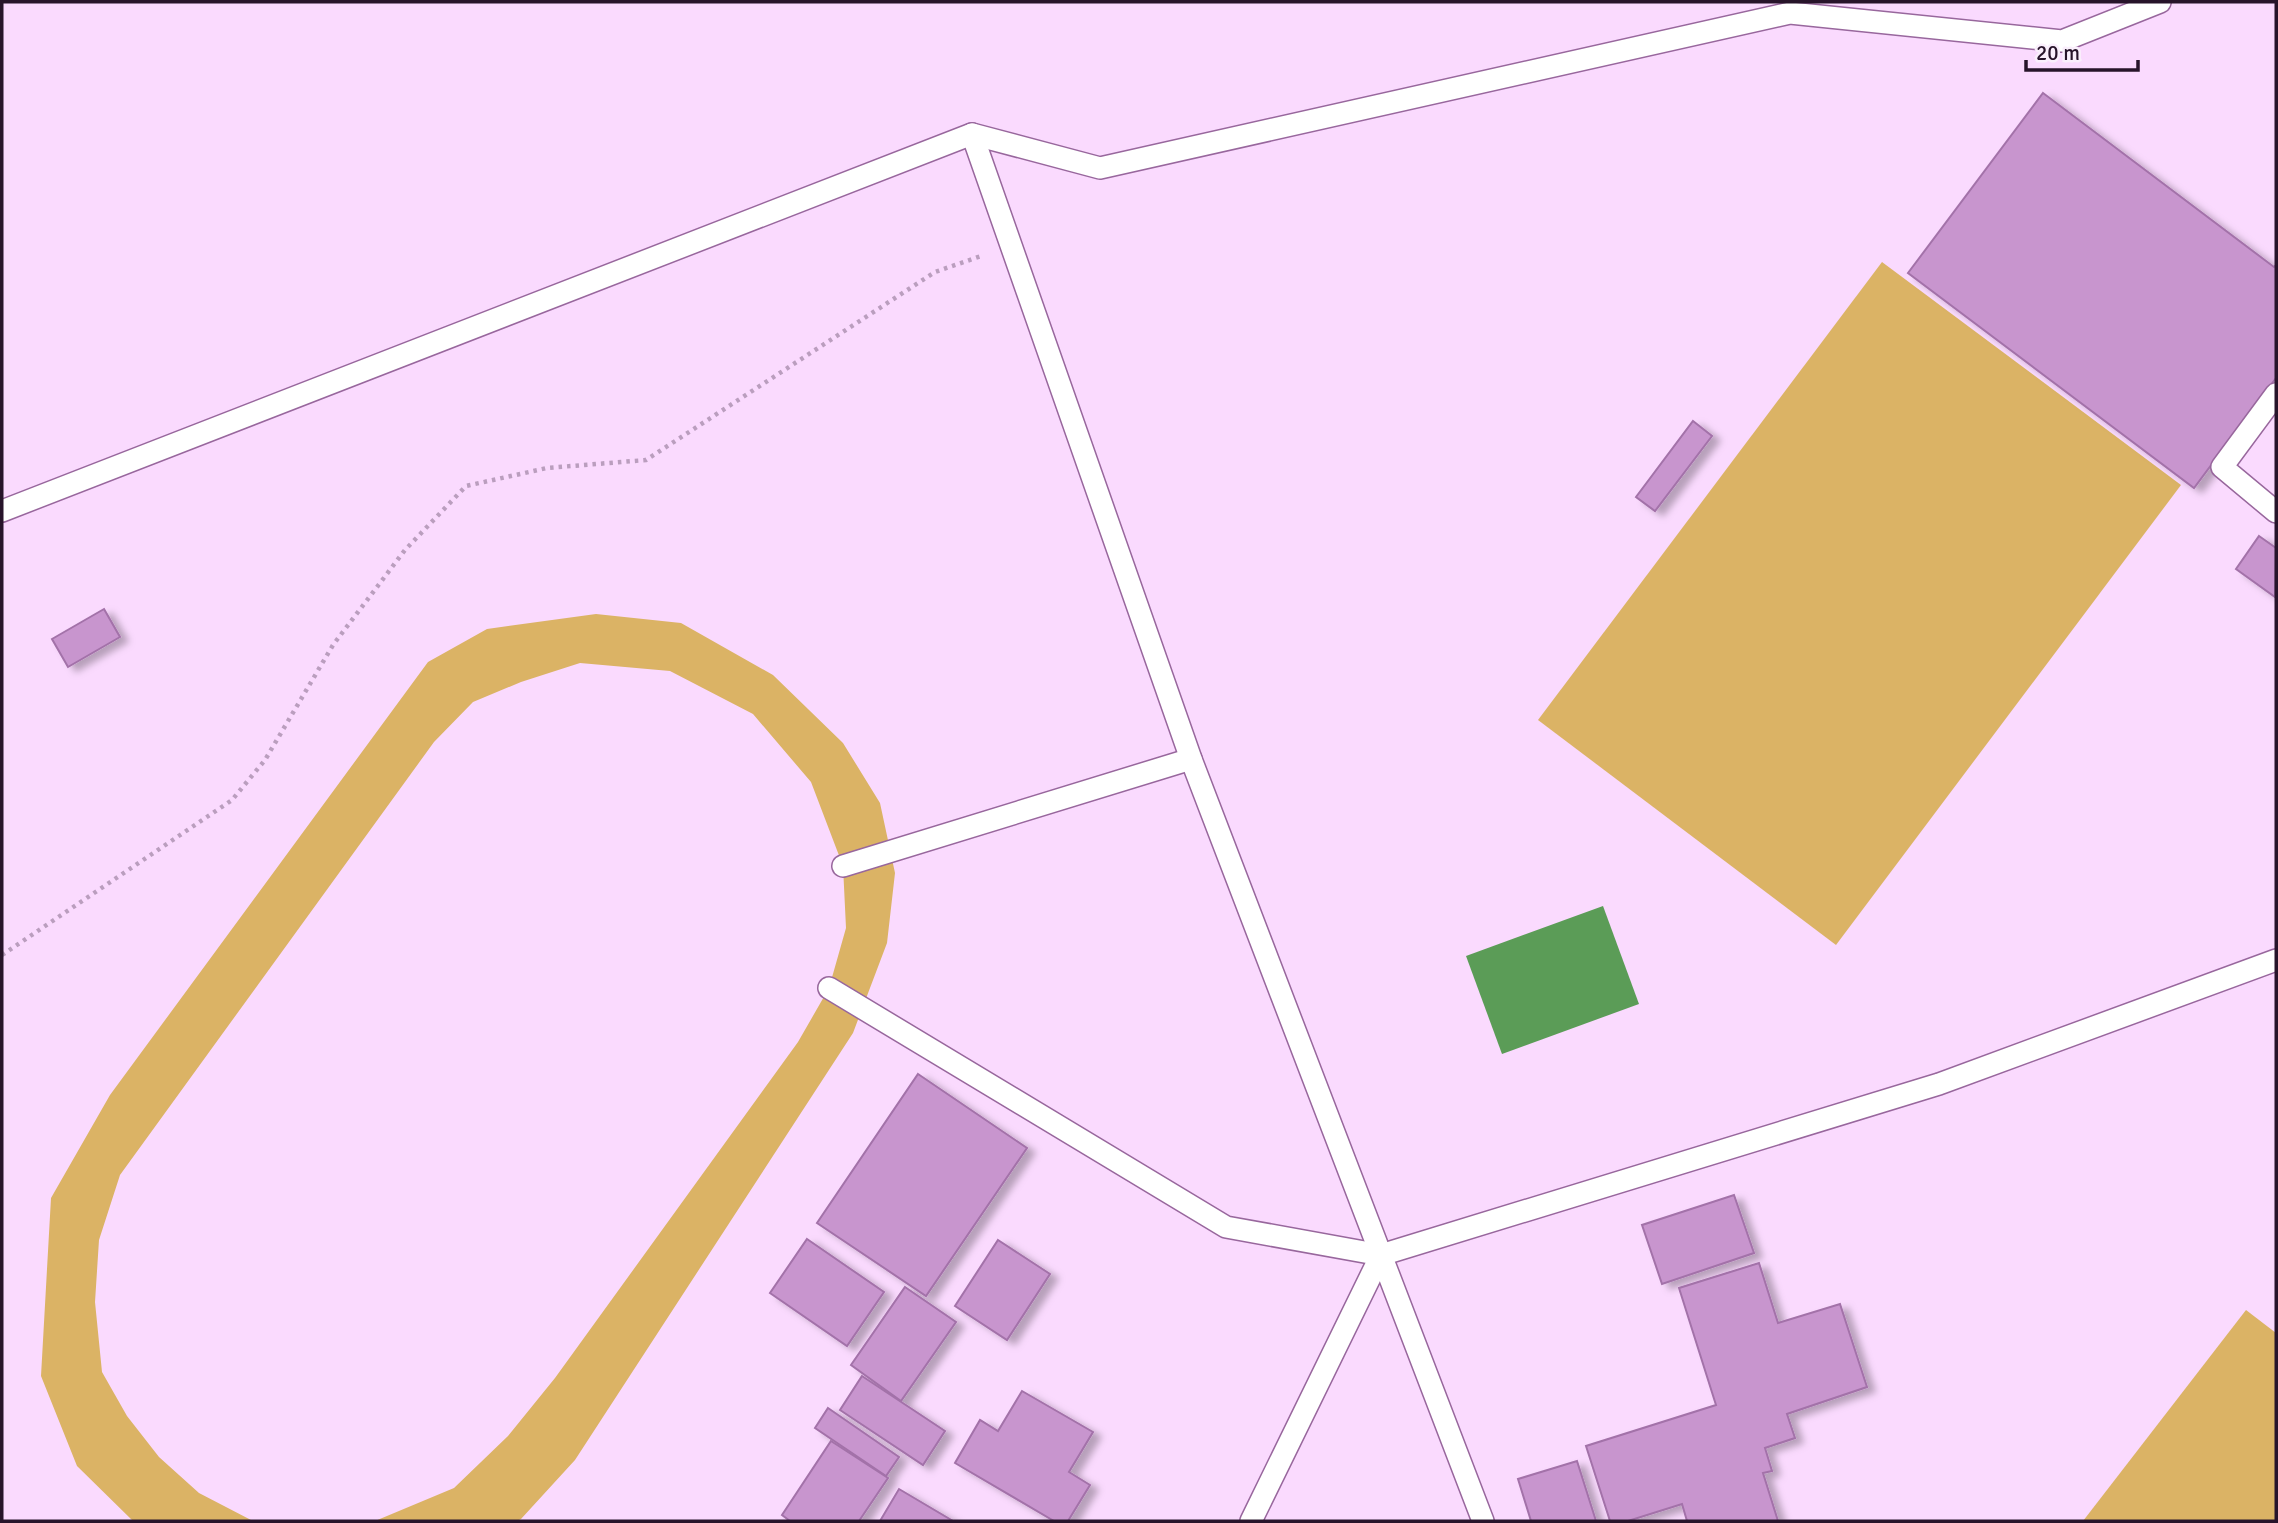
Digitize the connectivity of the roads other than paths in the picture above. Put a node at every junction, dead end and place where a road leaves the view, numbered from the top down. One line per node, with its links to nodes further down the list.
1 (2160, 2): 2 (lane)
2 (972, 134): 4 (lane); 6 (lane)
3 (2276, 394): 5 (lane)
4 (2, 511)
5 (2276, 512)
6 (1191, 759): 7 (lane); 10 (lane)
7 (843, 866)
8 (2276, 960): 10 (lane)
9 (829, 988): 10 (lane)
10 (1381, 1255): 11 (lane); 12 (lane)
11 (1251, 1521)
12 (1483, 1521)

